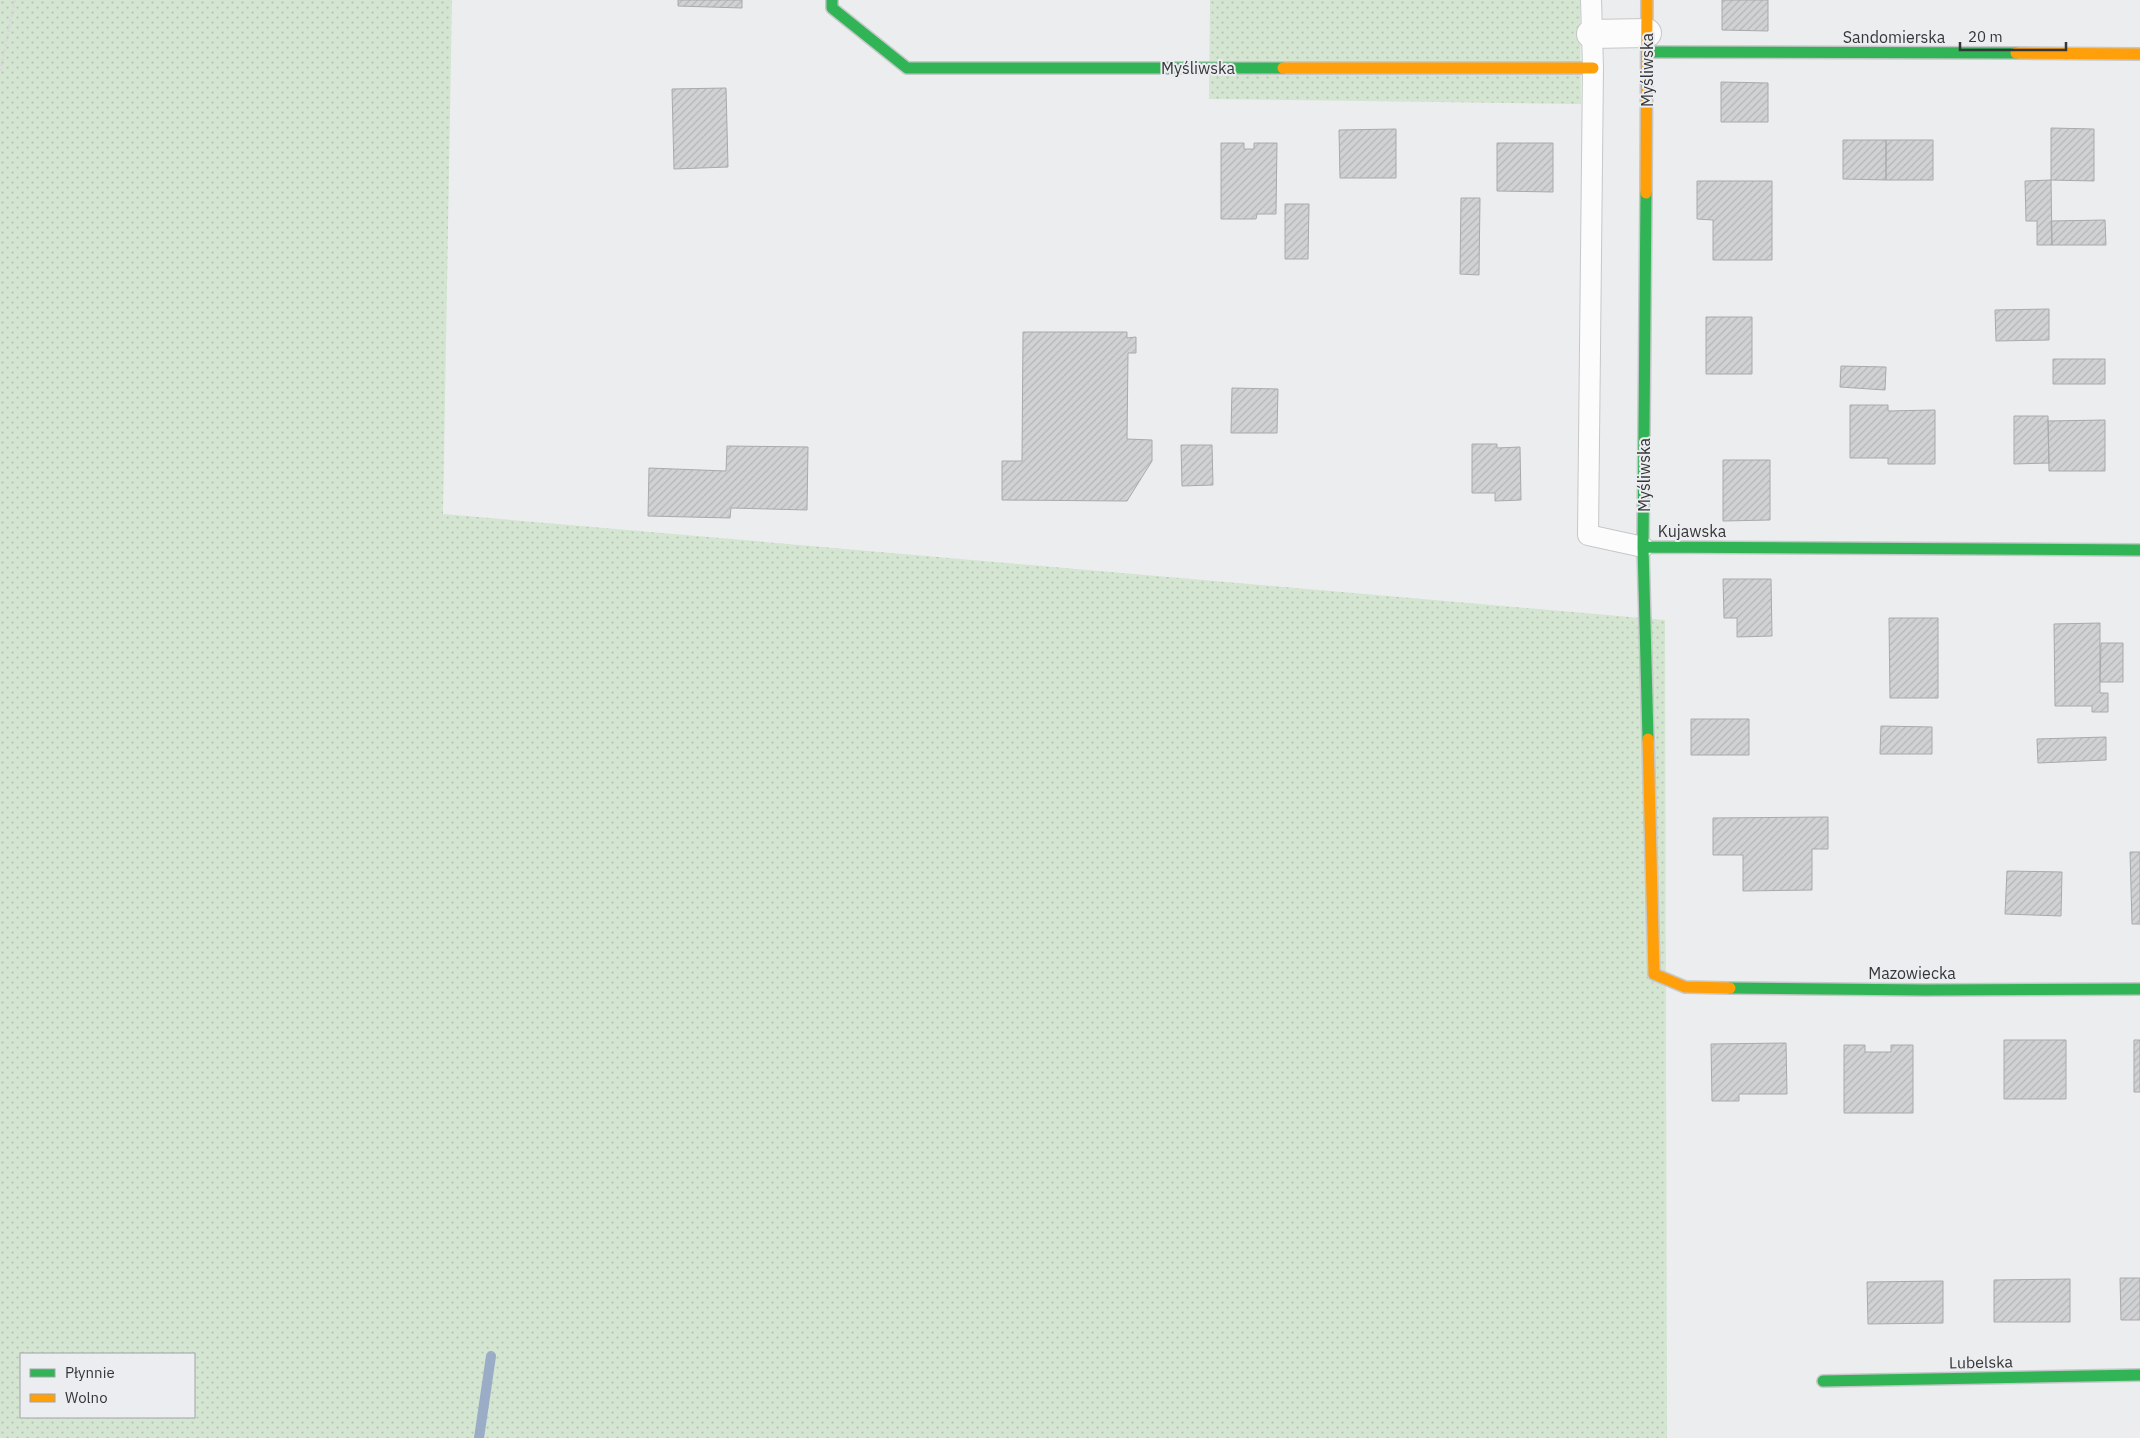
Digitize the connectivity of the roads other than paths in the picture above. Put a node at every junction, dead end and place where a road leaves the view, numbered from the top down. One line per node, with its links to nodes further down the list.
1 (832, 0): 7 (street, Myśliwska)
2 (1591, 0): 4 (lane)
3 (1647, 0): 5 (street, Myśliwska)
4 (1591, 34): 5 (street); 7 (lane)
5 (1647, 43): 6 (street, Sandomierska); 8 (street, Myśliwska)
6 (2140, 54)
7 (1593, 68): 8 (lane)
8 (1643, 547): 9 (street, Kujawska); 10 (street, Kujawska)
9 (2140, 550)
10 (1685, 987): 11 (street, Mazowiecka)
11 (2140, 989)
12 (2140, 1375): 13 (street, Lubelska)
13 (1823, 1381)

